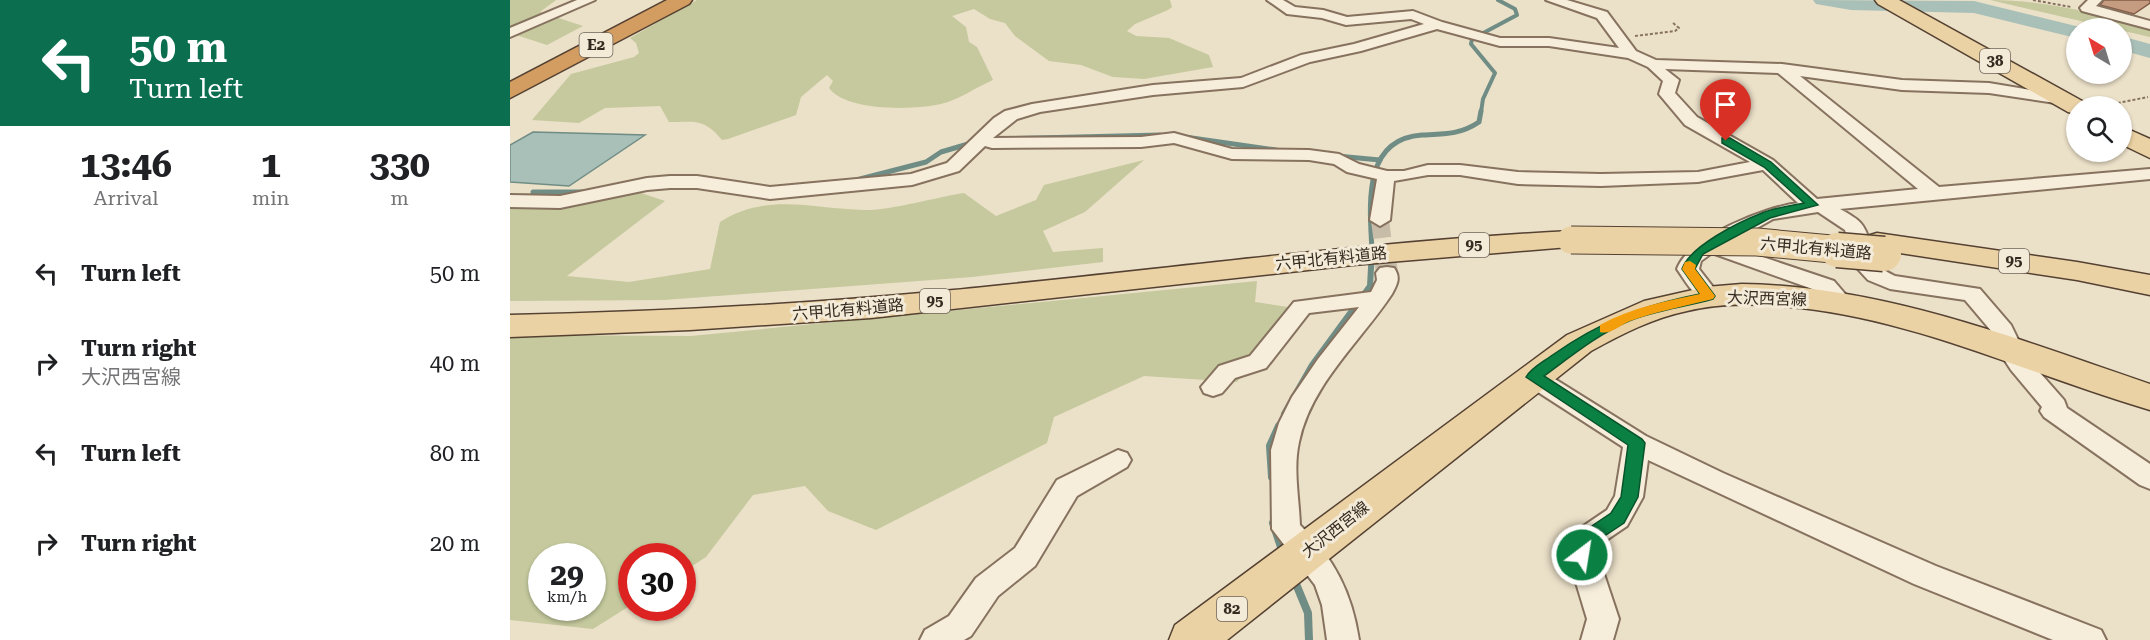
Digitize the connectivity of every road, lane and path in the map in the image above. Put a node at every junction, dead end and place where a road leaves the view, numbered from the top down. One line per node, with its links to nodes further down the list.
1 (588, 0): 12 (street)
2 (656, 0): 17 (highway, E2)
3 (682, 0): 18 (highway, E2)
4 (1274, 0): 10 (street)
5 (1553, 0): 13 (street)
6 (1885, 0): 20 (main road, 38)
7 (2033, 0): 8 (path)
8 (2091, 4): 11 (street)
9 (1673, 23): 13 (path)
10 (1437, 25): 14 (street); 30 (street)
11 (2150, 25)
12 (510, 33)
13 (1619, 38): 14 (street)
14 (1631, 54): 15 (street)
15 (1654, 64): 16 (street); 26 (street)
16 (1782, 69): 22 (street); 29 (street)
17 (510, 75)
18 (510, 91)
19 (2148, 98): 21 (path)
20 (2066, 101)
21 (2132, 101)
22 (2066, 102)
23 (2132, 139): 25 (main road)
24 (992, 143): 28 (street)
25 (2150, 150)
26 (1767, 164): 28 (street); 31 (street)
27 (2150, 174): 29 (street)
28 (1386, 176): 33 (street)
29 (1935, 193): 31 (street)
30 (510, 201)
31 (1816, 204): 32 (street); 42 (street)
32 (1711, 245): 36 (street); 39 (street)
33 (1374, 247): 34 (main road, 六甲北有料道路 / 95, bridge); 38 (street); 40 (main road, 六甲北有料道路 / 95); 41 (main road, 六甲北有料道路 / 95)
34 (1880, 248): 35 (main road, 六甲北有料道路 / 95); 37 (main road, 六甲北有料道路 / 95)
35 (2150, 285)
36 (1708, 296): 39 (main road, 大沢西宮線 / 82); 43 (main road, 大沢西宮線 / 82)
37 (2150, 297)
38 (1376, 298): 44 (street); 49 (street)
39 (1841, 303): 42 (main road, 大沢西宮線 / 82)
40 (510, 310)
41 (510, 326)
42 (2010, 350): 45 (main road, 大沢西宮線 / 82); 48 (street)
43 (1533, 377): 46 (street); 49 (main road, 大沢西宮線 / 82)
44 (1213, 387)
45 (2150, 397)
46 (1637, 443): 53 (street); 54 (street)
47 (1118, 460): 50 (street)
48 (2150, 478)
49 (1293, 562): 51 (main road, 大沢西宮線 / 82); 52 (street)
50 (955, 635)
51 (1192, 640)
52 (1342, 640)
53 (1597, 640)
54 (2090, 640)

